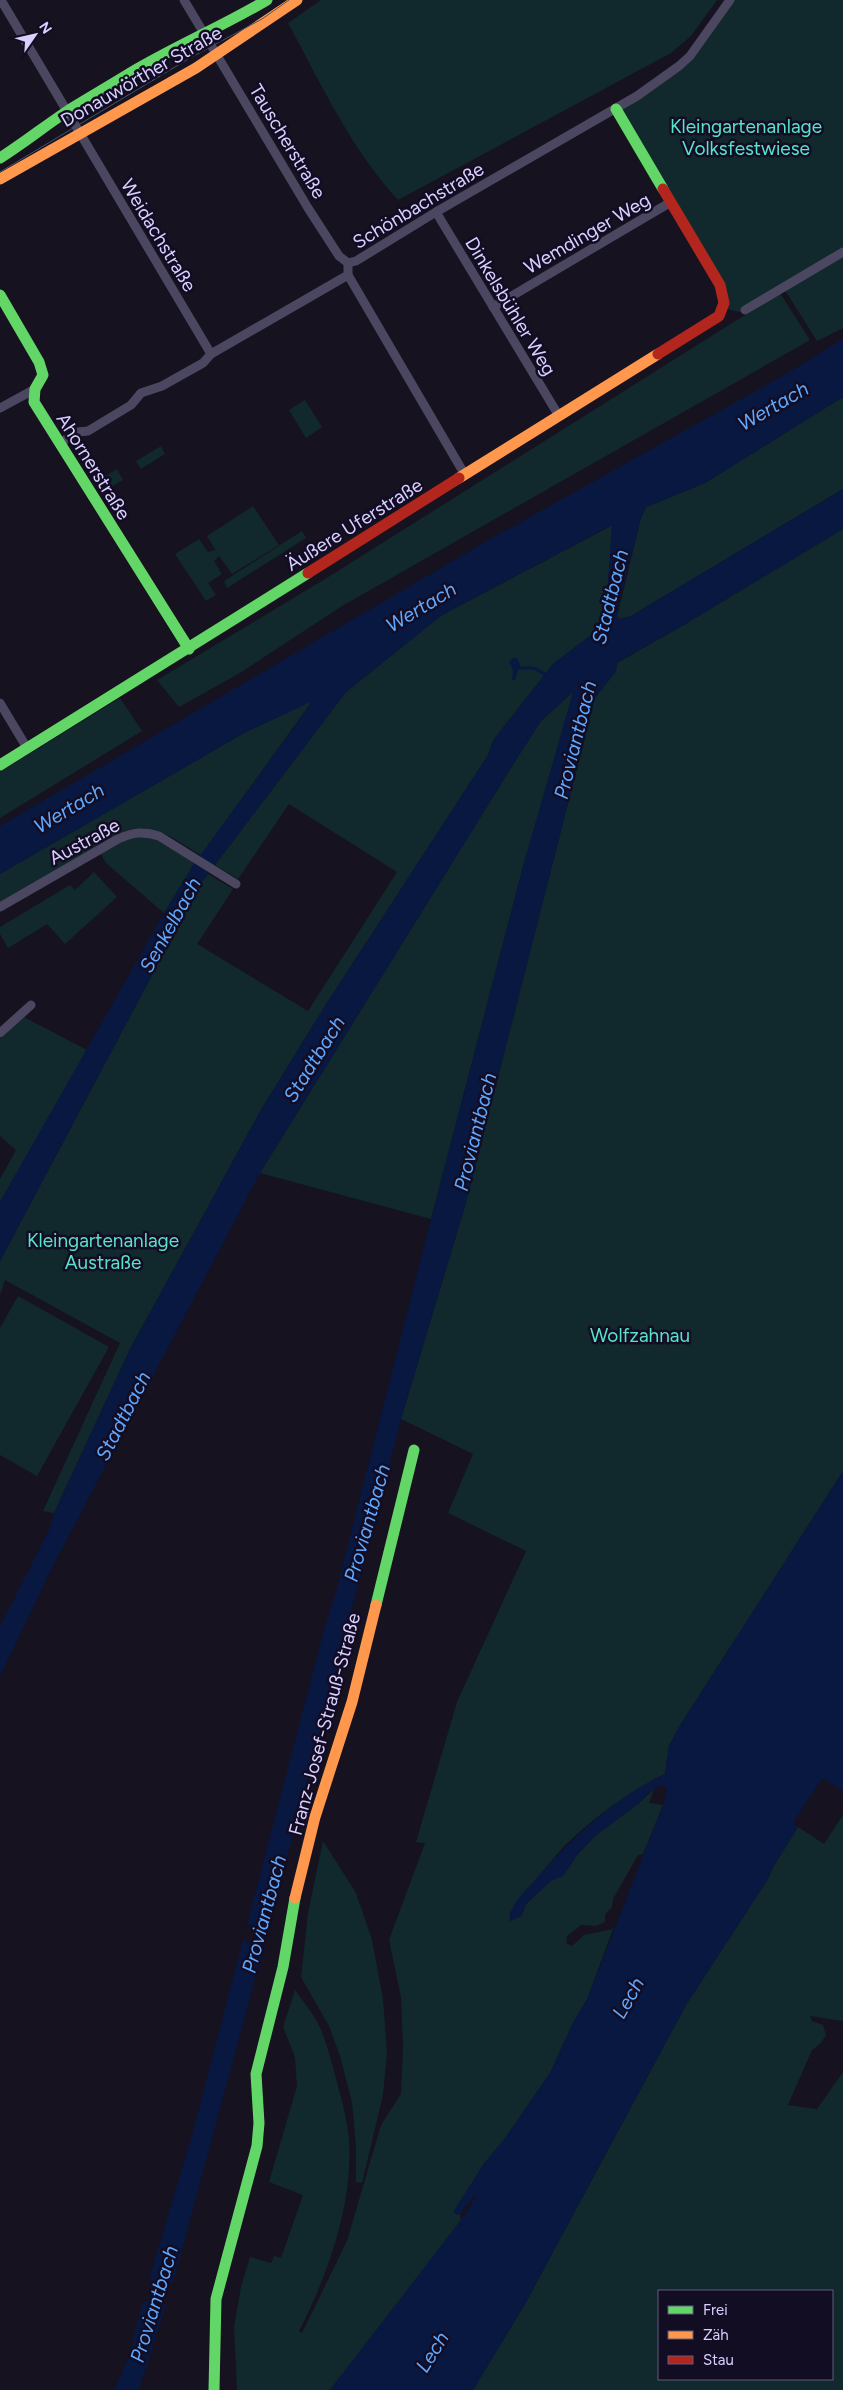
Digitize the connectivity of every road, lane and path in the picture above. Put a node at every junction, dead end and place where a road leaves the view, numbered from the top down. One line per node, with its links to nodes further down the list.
1 (1, 0): 9 (street, Weidachstraße)
2 (184, 0): 6 (street, Tauscherstraße)
3 (267, 0): 6 (street, Donauwörther Straße)
4 (297, 0): 7 (street, Donauwörther Straße)
5 (730, 0): 8 (street, Schönbachstraße)
6 (204, 32): 7 (street, Tauscherstraße); 9 (street, Donauwörther Straße)
7 (217, 55): 10 (street, Donauwörther Straße); 16 (street, Tauscherstraße)
8 (616, 109): 13 (street); 14 (street, Schönbachstraße)
9 (68, 111): 10 (street, Weidachstraße); 11 (street, Donauwörther Straße)
10 (80, 133): 12 (street, Donauwörther Straße); 21 (street, Weidachstraße)
11 (0, 158)
12 (0, 179)
13 (671, 202): 19 (street, Wemdinger Weg); 24 (street, Äußere Uferstraße)
14 (436, 212): 16 (street, Schönbachstraße); 19 (street, Dinkelsbühler Weg)
15 (843, 252): 20 (street)
16 (348, 263): 17 (street, Schönbachstraße)
17 (348, 275): 21 (street, Schönbachstraße); 26 (street)
18 (0, 295): 22 (street, Ahornerstraße)
19 (493, 307): 24 (street, Dinkelsbühler Weg)
20 (745, 310)
21 (211, 354): 25 (street, Schönbachstraße)
22 (35, 389): 23 (street); 25 (street, Ahornerstraße)
23 (0, 408)
24 (559, 416): 26 (street, Äußere Uferstraße)
25 (60, 443): 27 (street, Ahornerstraße)
26 (465, 475): 27 (street, Äußere Uferstraße)
27 (189, 649): 29 (street, Äußere Uferstraße)
28 (0, 703): 29 (street)
29 (27, 748): 30 (street, Äußere Uferstraße)
30 (0, 765)
31 (236, 884): 32 (street, Austraße)
32 (0, 907)
33 (30, 1005): 34 (street)
34 (0, 1033)
35 (414, 1450): 36 (street, Franz-Josef-Strauß-Straße)
36 (214, 2390)

